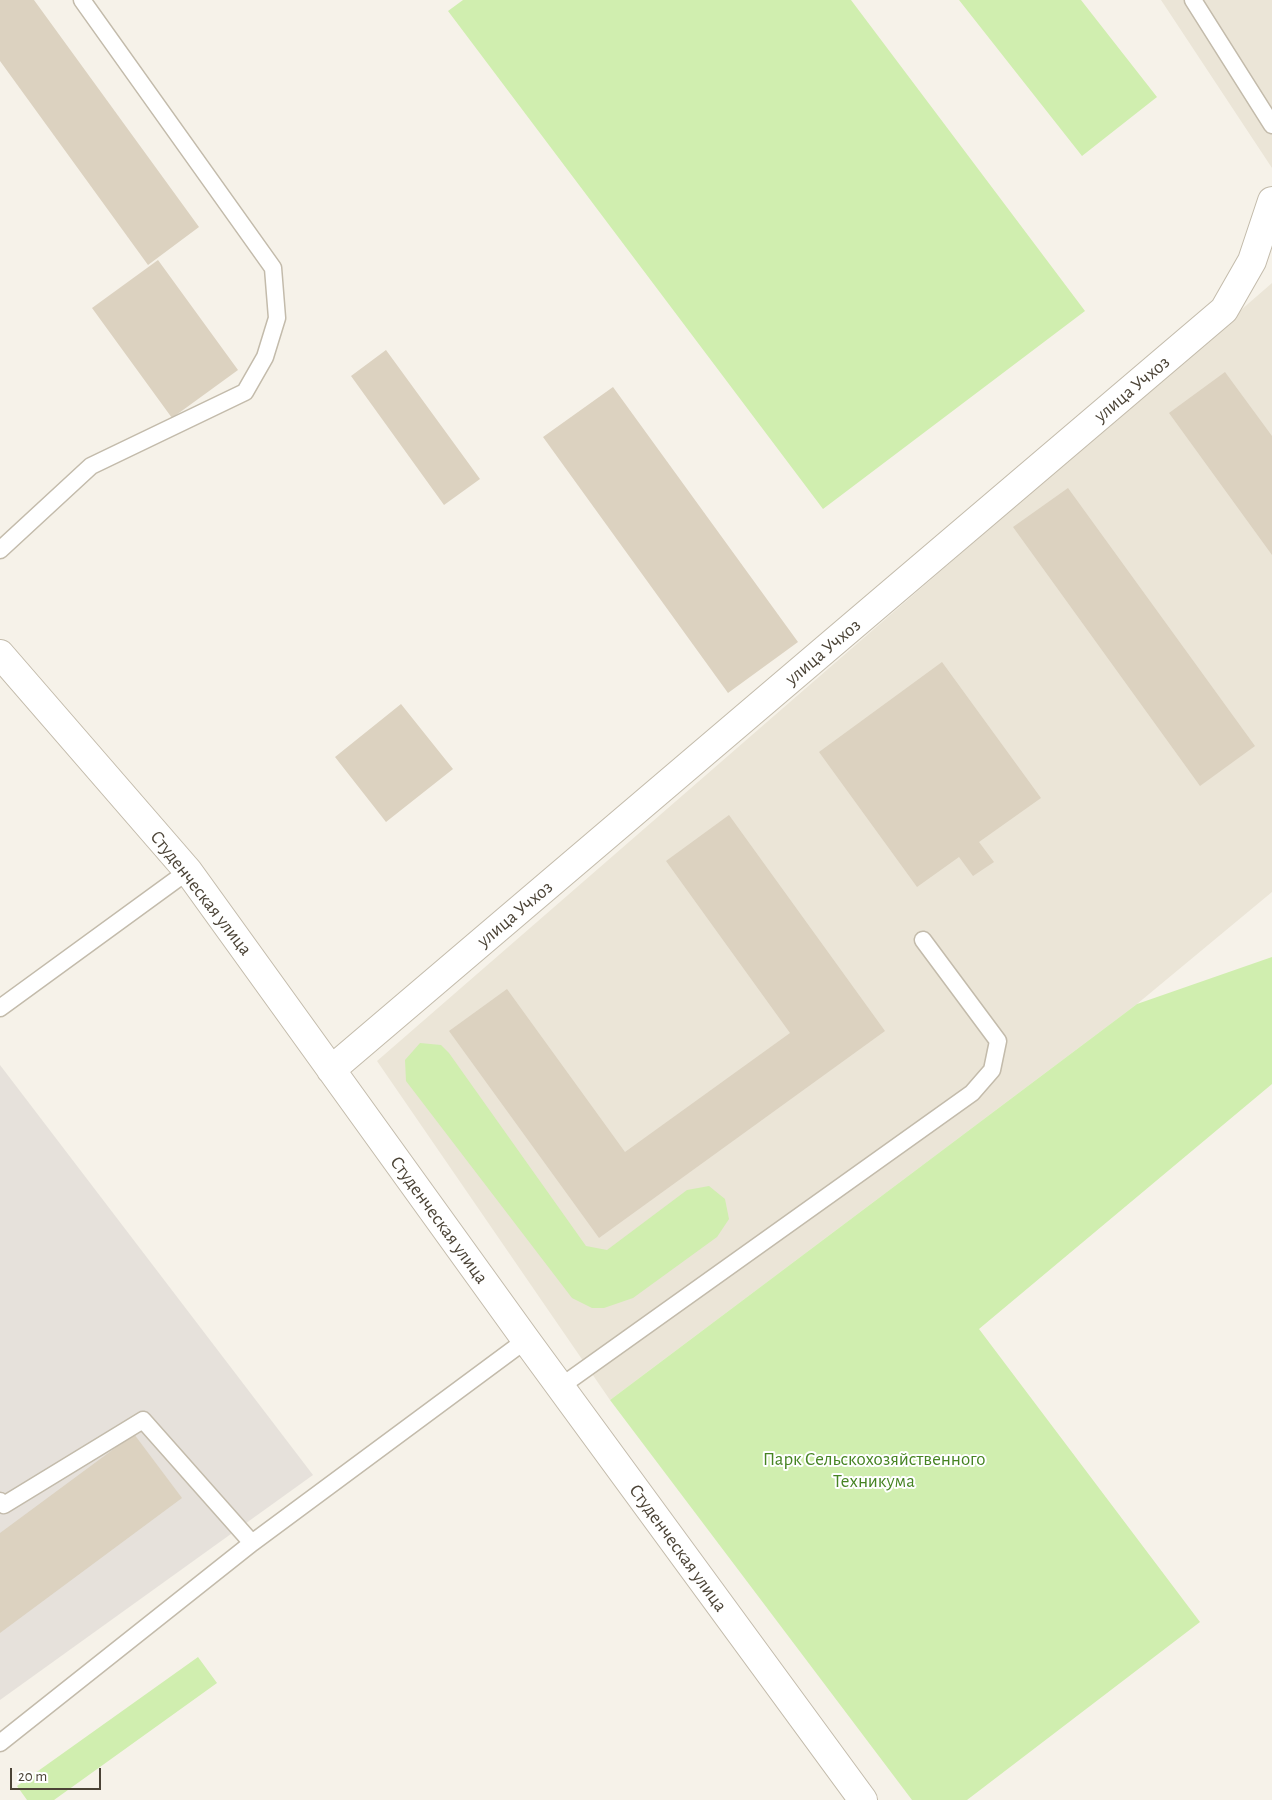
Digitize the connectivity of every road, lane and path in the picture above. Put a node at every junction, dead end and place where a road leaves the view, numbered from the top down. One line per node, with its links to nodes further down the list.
1 (82, 0): 5 (lane)
2 (1193, 0): 3 (lane)
3 (1272, 125)
4 (1272, 201): 10 (street, улица Учхоз)
5 (0, 550)
6 (0, 654): 7 (street, Студенческая улица)
7 (188, 871): 9 (lane); 10 (street, Студенческая улица)
8 (923, 940): 12 (lane)
9 (0, 1008)
10 (331, 1070): 11 (street, Студенческая улица)
11 (526, 1340): 12 (street, Студенческая улица); 14 (lane)
12 (560, 1387): 16 (street, Студенческая улица)
13 (0, 1501): 14 (lane)
14 (252, 1543): 15 (lane)
15 (0, 1742)
16 (863, 1800)

